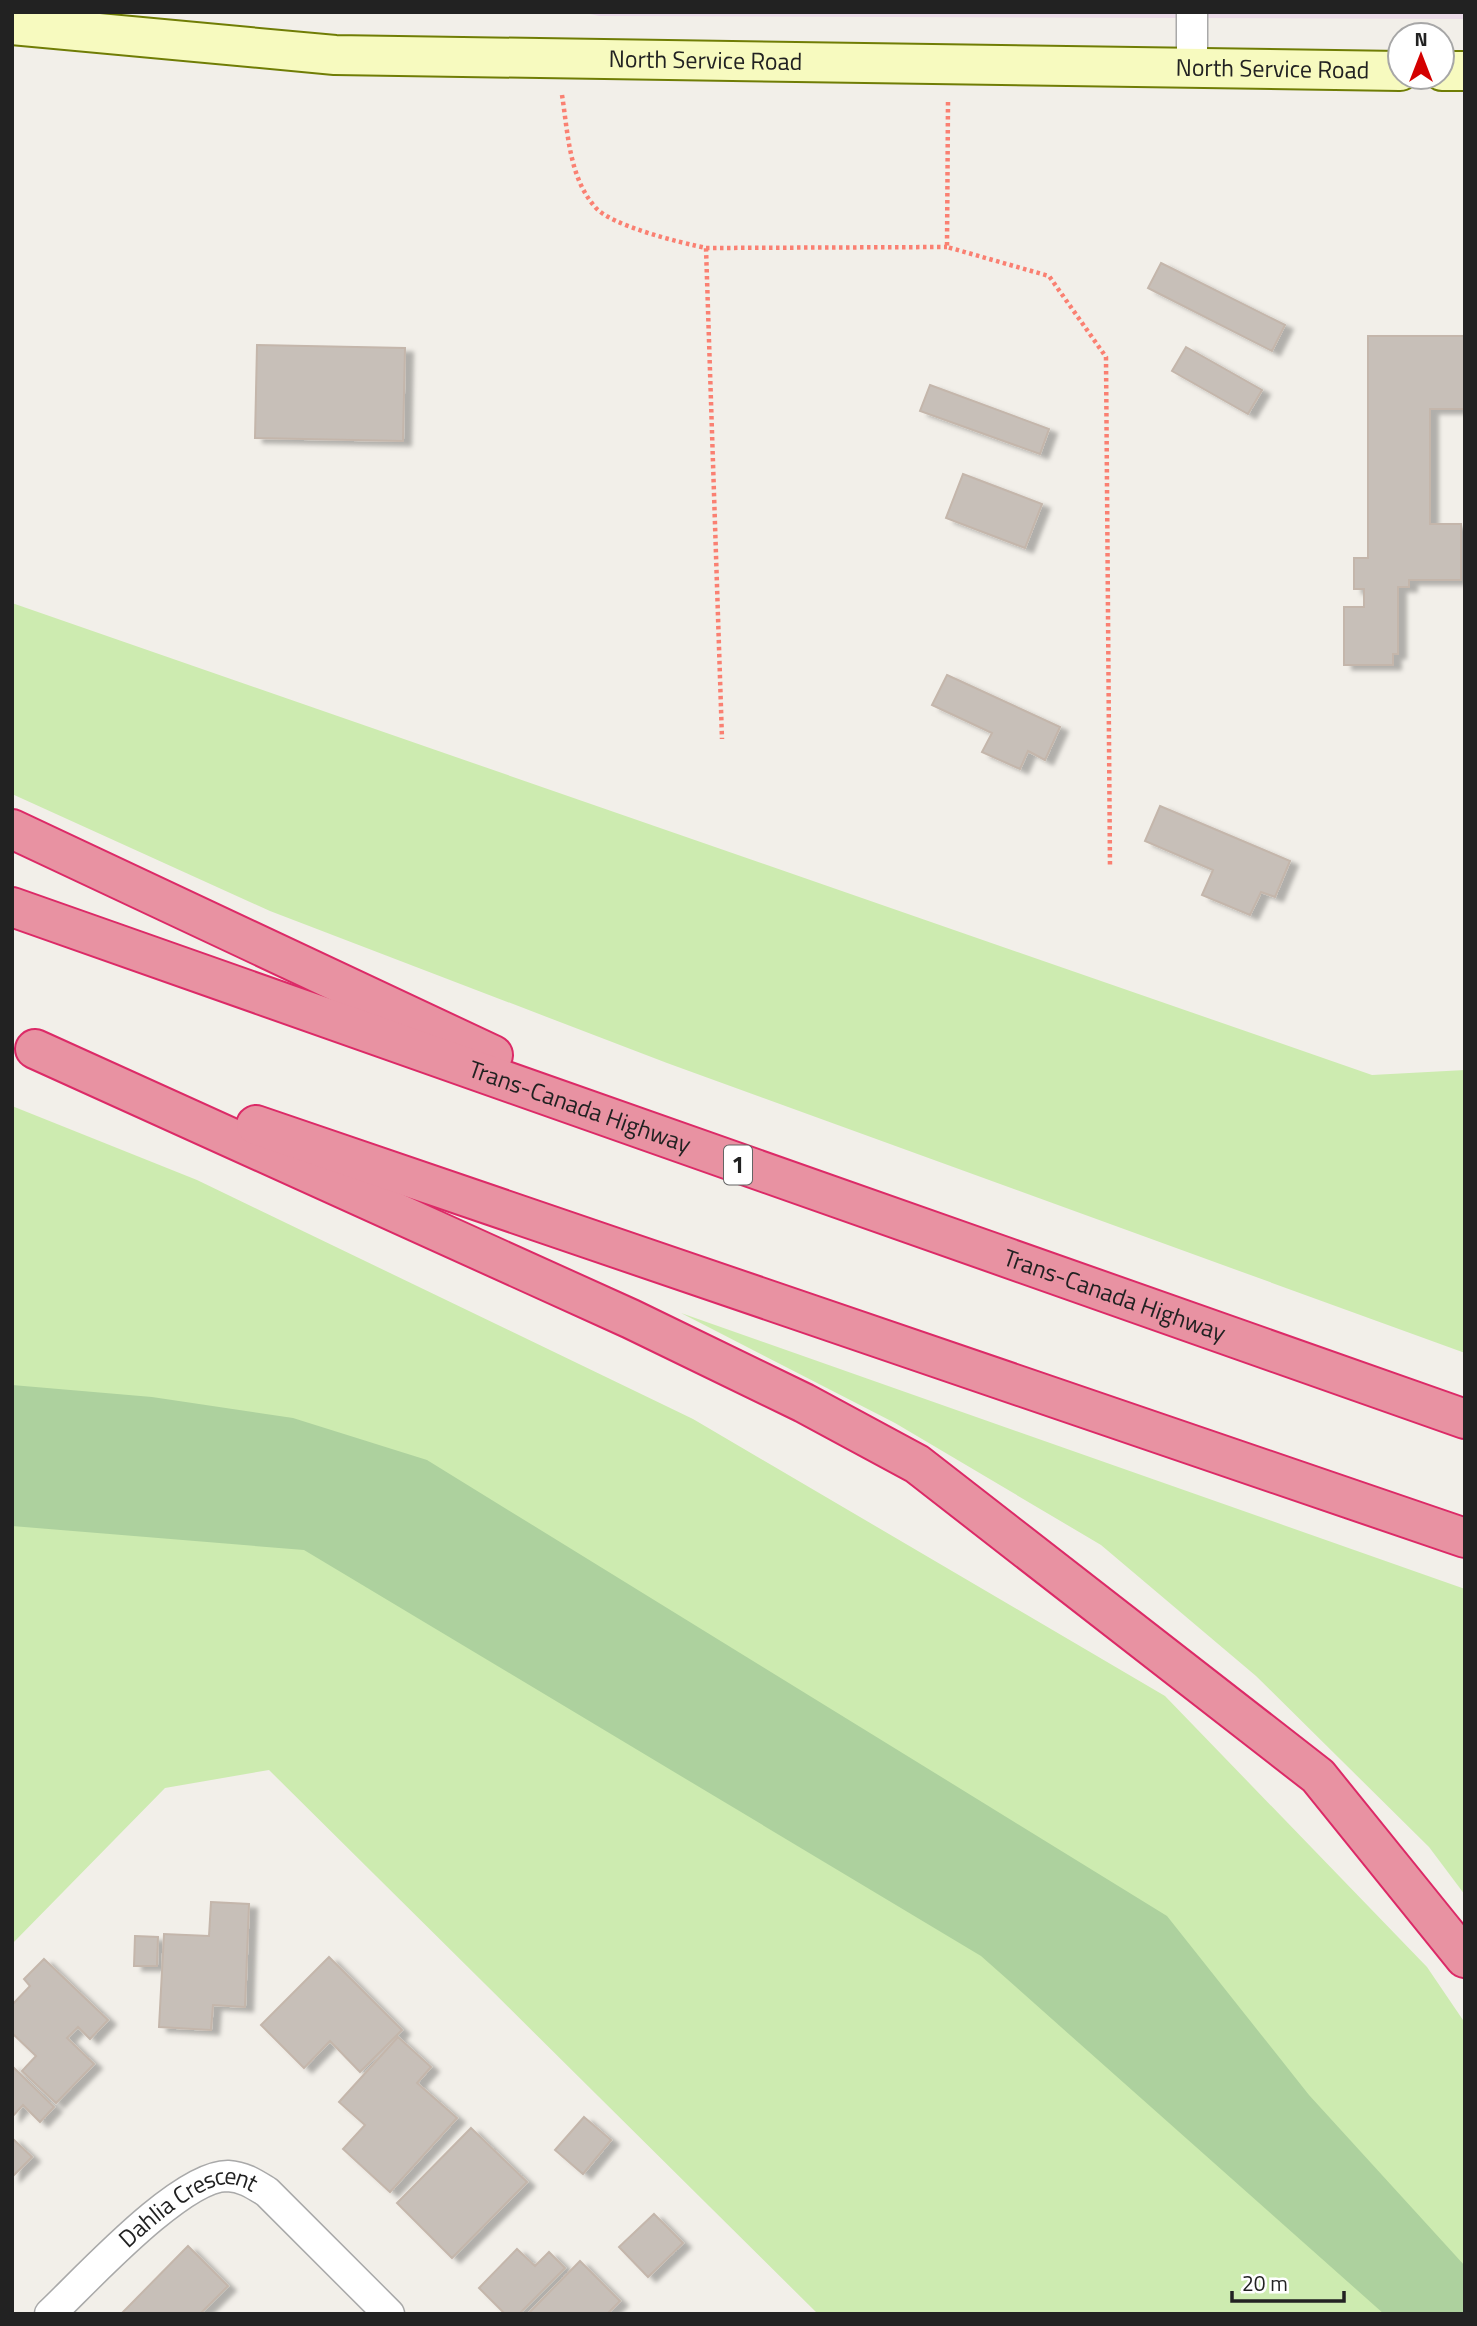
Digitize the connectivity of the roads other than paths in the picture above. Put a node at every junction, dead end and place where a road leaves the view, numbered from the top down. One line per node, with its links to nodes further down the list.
1 (1192, 12): 3 (street)
2 (12, 25): 3 (street, North Service Road)
3 (1192, 70): 4 (street, North Service Road)
4 (1386, 71)
5 (12, 829): 8 (highway)
6 (12, 907): 8 (highway, Trans-Canada Highway / 1)
7 (24, 1045): 10 (highway); 11 (highway)
8 (688, 1148): 9 (highway, Trans-Canada Highway / 1)
9 (1465, 1419)
10 (1465, 1538)
11 (1465, 1958)
12 (51, 2314): 13 (street, Dahlia Crescent)
13 (389, 2314)

